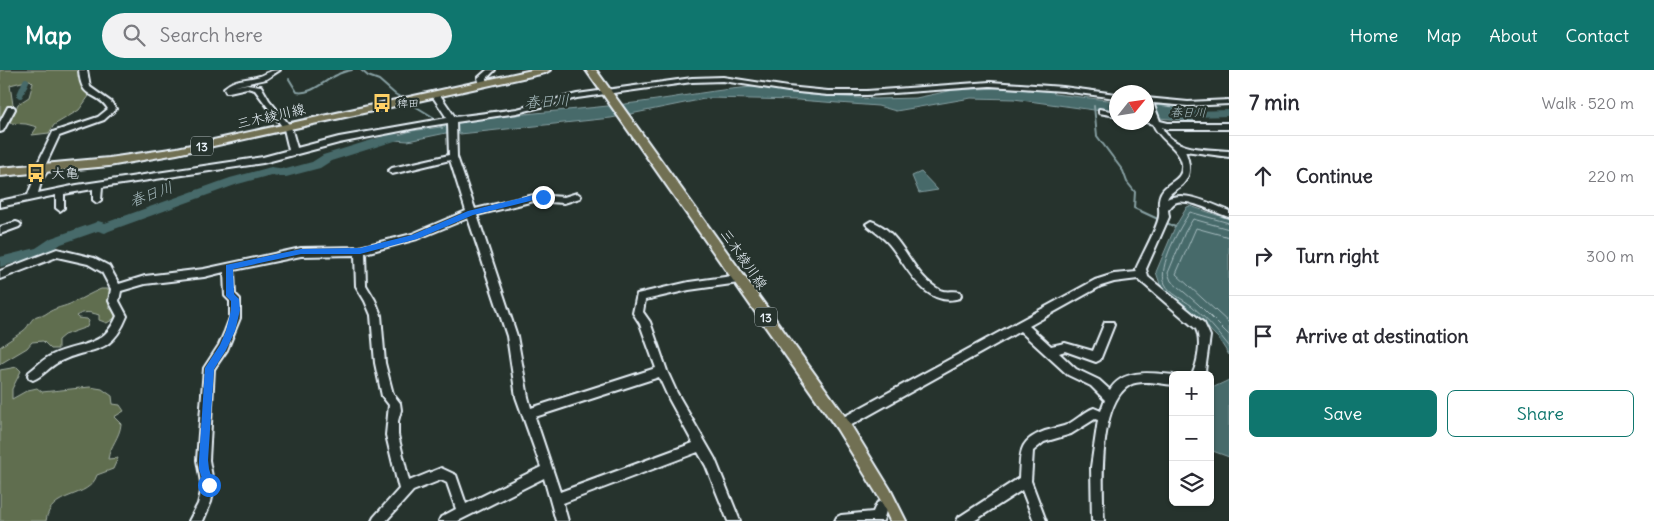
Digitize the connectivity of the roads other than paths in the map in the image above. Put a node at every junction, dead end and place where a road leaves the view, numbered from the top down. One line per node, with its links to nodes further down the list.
1 (83, 70): 26 (street)
2 (276, 70): 20 (street)
3 (491, 70): 6 (street)
4 (545, 70): 6 (main road, 三木綾川線 / 13)
5 (590, 70): 9 (main road, 三木綾川線 / 13)
6 (483, 83): 7 (main road, 三木綾川線 / 13)
7 (435, 94): 16 (street); 20 (main road, 三木綾川線 / 13)
8 (1109, 95): 9 (street)
9 (608, 96): 16 (street); 46 (main road, 三木綾川線 / 13)
10 (1154, 101): 11 (street)
11 (1229, 102)
12 (11, 109): 21 (street)
13 (1102, 111): 14 (street)
14 (1109, 112)
15 (1154, 114): 18 (street)
16 (452, 120): 23 (street); 25 (street)
17 (1154, 121): 18 (street)
18 (1158, 122): 19 (street); 22 (street)
19 (1229, 126)
20 (287, 127): 23 (street); 26 (main road, 三木綾川線 / 13)
21 (0, 129)
22 (1179, 148): 24 (street); 38 (street)
23 (294, 152): 29 (street)
24 (1229, 154)
25 (453, 157): 27 (street); 36 (street)
26 (42, 169): 28 (main road, 三木綾川線 / 13); 32 (street)
27 (392, 171)
28 (0, 172)
29 (98, 185): 30 (street); 33 (street)
30 (60, 191): 32 (street); 35 (street)
31 (577, 196): 36 (street)
32 (32, 197): 34 (street)
33 (97, 200)
34 (0, 204)
35 (60, 208)
36 (471, 213): 42 (street); 57 (street)
37 (1229, 214): 38 (street)
38 (1164, 216): 45 (street)
39 (871, 224): 48 (street)
40 (16, 225): 41 (street)
41 (0, 231)
42 (360, 251): 43 (street); 63 (street)
43 (228, 267): 47 (street); 68 (street)
44 (0, 275): 47 (street)
45 (1141, 275): 50 (street); 53 (street)
46 (739, 279): 52 (street); 59 (main road, 三木綾川線 / 13)
47 (116, 289): 54 (street)
48 (956, 295)
49 (1109, 325): 51 (street)
50 (1021, 326): 51 (street); 59 (street)
51 (1049, 351): 56 (street)
52 (662, 371): 57 (street); 60 (street)
53 (1200, 371)
54 (33, 375)
55 (1169, 380): 56 (street)
56 (1111, 398): 58 (street)
57 (528, 414): 61 (street)
58 (1105, 418): 62 (street); 77 (street)
59 (842, 424): 65 (main road, 三木綾川線 / 13)
60 (701, 445): 64 (street); 72 (street)
61 (548, 470): 64 (street); 66 (street)
62 (1024, 481): 75 (street); 76 (street)
63 (405, 490): 66 (street); 69 (street)
64 (556, 500): 71 (street)
65 (890, 503): 67 (street); 74 (main road, 三木綾川線 / 13)
66 (463, 512): 70 (street)
67 (879, 519): 73 (street)
68 (195, 521)
69 (378, 521)
70 (445, 521)
71 (562, 521)
72 (734, 521)
73 (841, 521)
74 (898, 521)
75 (963, 521)
76 (1040, 521)
77 (1098, 521)

